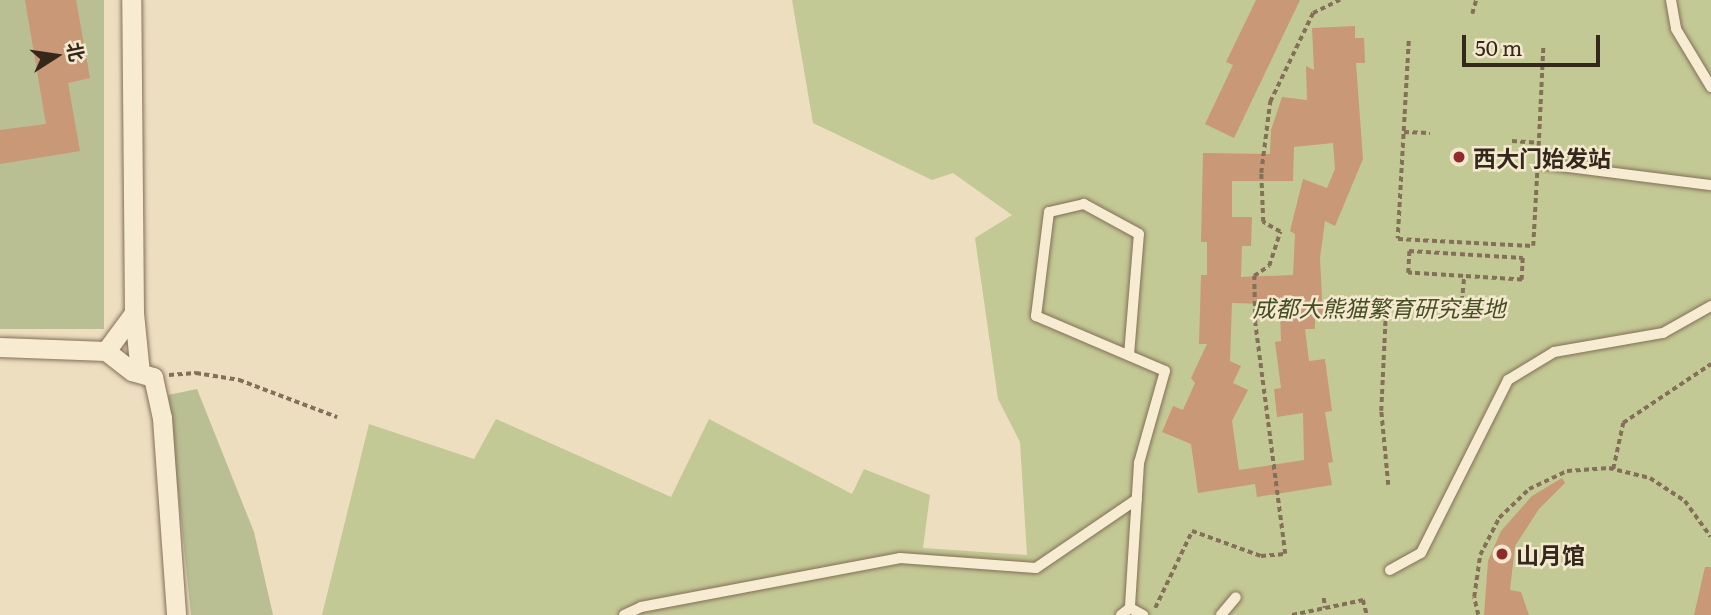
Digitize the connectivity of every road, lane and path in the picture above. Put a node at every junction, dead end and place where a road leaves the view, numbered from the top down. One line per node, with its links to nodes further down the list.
1 (131, 0): 19 (street)
2 (1340, 0): 39 (path)
3 (1476, 0): 5 (path)
4 (1671, 0): 8 (lane)
5 (1472, 14)
6 (1409, 41): 9 (path)
7 (1543, 48): 12 (path)
8 (1711, 88)
9 (1404, 132): 10 (path); 15 (path)
10 (1430, 133)
11 (1512, 141): 12 (path)
12 (1538, 143): 15 (path)
13 (1544, 164): 14 (lane)
14 (1711, 185)
15 (1466, 242): 16 (path)
16 (1466, 255): 17 (path); 17 (path)
17 (1464, 276): 27 (path)
18 (1711, 306): 30 (lane)
19 (134, 313): 21 (street); 24 (street)
20 (0, 348): 21 (street)
21 (106, 351): 24 (street)
22 (1129, 355): 22 (lane); 28 (lane)
23 (1711, 364): 26 (path)
24 (147, 375): 25 (path); 35 (street)
25 (337, 417)
26 (1613, 469): 29 (path); 43 (path)
27 (1388, 485)
28 (1137, 499): 33 (lane); 36 (lane)
29 (1711, 537)
30 (1390, 570)
31 (1236, 597): 40 (lane)
32 (1324, 598): 34 (path)
33 (1130, 608): 37 (lane); 38 (lane)
34 (1325, 608): 41 (path); 42 (path)
35 (176, 615)
36 (624, 615)
37 (1121, 615)
38 (1143, 615)
39 (1152, 615)
40 (1221, 615)
41 (1292, 615)
42 (1367, 615)
43 (1478, 615)

